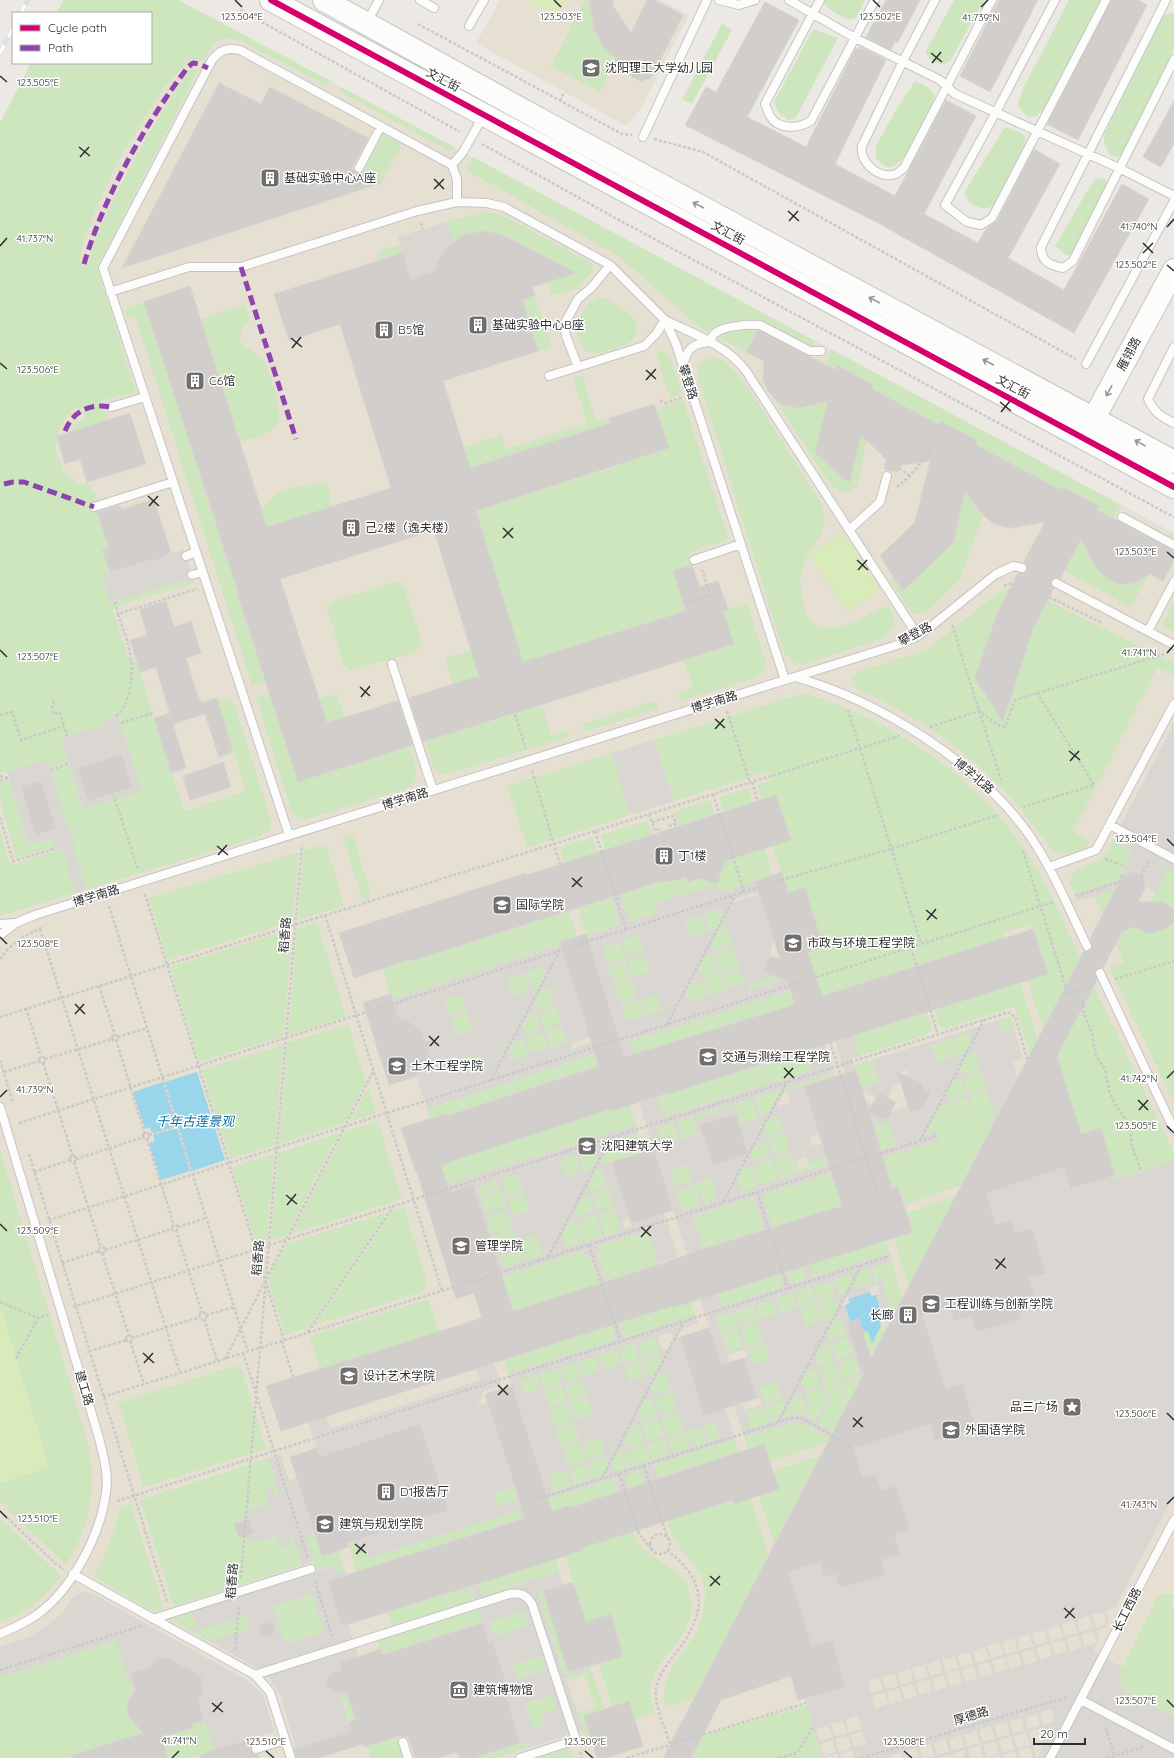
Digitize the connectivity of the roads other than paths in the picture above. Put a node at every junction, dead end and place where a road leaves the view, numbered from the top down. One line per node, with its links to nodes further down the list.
1 (271, 0): 26 (street, 文汇街)
2 (324, 0): 19 (street, 文汇街)
3 (379, 0): 19 (lane)
4 (420, 0): 17 (lane)
5 (484, 0): 20 (lane)
6 (707, 0): 29 (lane)
7 (718, 0): 8 (lane)
8 (755, 0)
9 (789, 0): 18 (lane)
10 (820, 0): 18 (lane)
11 (875, 0): 21 (lane)
12 (935, 0): 23 (lane)
13 (992, 0): 24 (lane)
14 (1054, 0): 25 (lane)
15 (1106, 0): 28 (lane)
16 (1166, 0): 30 (lane)
17 (434, 8)
18 (813, 14): 21 (lane); 21 (lane)
19 (366, 23): 51 (street, 文汇街, one-way to 19)
20 (469, 26)
21 (856, 38): 23 (lane)
22 (1174, 60): 33 (lane)
23 (903, 61): 24 (lane); 24 (lane)
24 (947, 86): 25 (lane)
25 (996, 112): 28 (lane); 28 (lane)
26 (484, 114): 31 (lane); 53 (street, 文汇街)
27 (381, 126): 31 (lane); 32 (lane); 39 (lane)
28 (1038, 131): 30 (lane)
29 (643, 137)
30 (1087, 154): 33 (lane); 33 (lane)
31 (452, 165): 36 (lane)
32 (359, 168)
33 (1119, 168): 34 (lane)
34 (1174, 196)
35 (1174, 201): 45 (lane)
36 (457, 202): 37 (lane, 攀登路); 39 (lane, 攀登路)
37 (610, 265): 41 (lane, 攀登路); 46 (lane)
38 (1174, 270): 51 (street, 雁翎路, one-way to 51)
39 (110, 292): 49 (lane)
40 (1174, 299): 51 (street, 雁翎路)
41 (665, 320): 42 (lane); 46 (lane); 47 (lane, 攀登路)
42 (709, 342): 44 (lane); 47 (lane); 60 (lane)
43 (1174, 347): 52 (lane)
44 (821, 351)
45 (1086, 364)
46 (578, 367): 48 (lane)
47 (683, 367): 61 (lane, 攀登路)
48 (549, 376)
49 (145, 397): 50 (lane); 56 (lane)
50 (111, 407)
51 (1101, 422): 53 (street, 雁翎路); 54 (street, 文汇街, one-way to 51)
52 (1174, 423)
53 (1090, 441): 57 (street, 文汇街)
54 (1174, 462)
55 (887, 476): 60 (lane)
56 (173, 482): 58 (lane); 63 (lane)
57 (1174, 487)
58 (94, 508)
59 (1122, 517): 62 (lane)
60 (849, 530): 72 (lane)
61 (741, 544): 65 (lane); 76 (lane, 攀登路)
62 (1174, 545)
63 (196, 552): 64 (lane); 67 (lane)
64 (186, 556)
65 (696, 559)
66 (1022, 568): 72 (lane, 攀登路)
67 (202, 572): 68 (lane); 80 (lane)
68 (192, 575)
69 (1174, 582): 71 (lane)
70 (1056, 584): 71 (lane)
71 (1148, 631): 73 (lane)
72 (918, 636): 75 (lane, 攀登路)
73 (1174, 645)
74 (392, 664): 78 (lane)
75 (795, 677): 76 (lane, 博学南路); 82 (lane, 博学北路)
76 (785, 680): 78 (lane, 博学南路)
77 (1174, 704): 79 (lane)
78 (433, 790): 80 (lane, 博学南路)
79 (1110, 825): 81 (lane); 82 (lane)
80 (289, 835): 83 (lane, 博学南路)
81 (1174, 859)
82 (1049, 867): 86 (lane, 博学北路)
83 (16, 923): 84 (lane); 85 (lane)
84 (0, 924)
85 (0, 935)
86 (1087, 946)
87 (1100, 974): 89 (lane)
88 (0, 1107): 92 (lane, 建工路)
89 (1174, 1130)
90 (1174, 1520): 96 (lane, 长工西路)
91 (311, 1569): 93 (lane)
92 (73, 1574): 93 (lane); 94 (lane, 建工路)
93 (153, 1619): 95 (lane)
94 (0, 1634)
95 (255, 1675): 97 (lane); 103 (lane)
96 (1081, 1700): 100 (lane); 104 (lane, 长工西路)
97 (285, 1740): 99 (lane); 101 (lane)
98 (403, 1742): 102 (lane)
99 (256, 1749)
100 (1174, 1749)
101 (291, 1758)
102 (408, 1758)
103 (520, 1758)
104 (1050, 1758)

